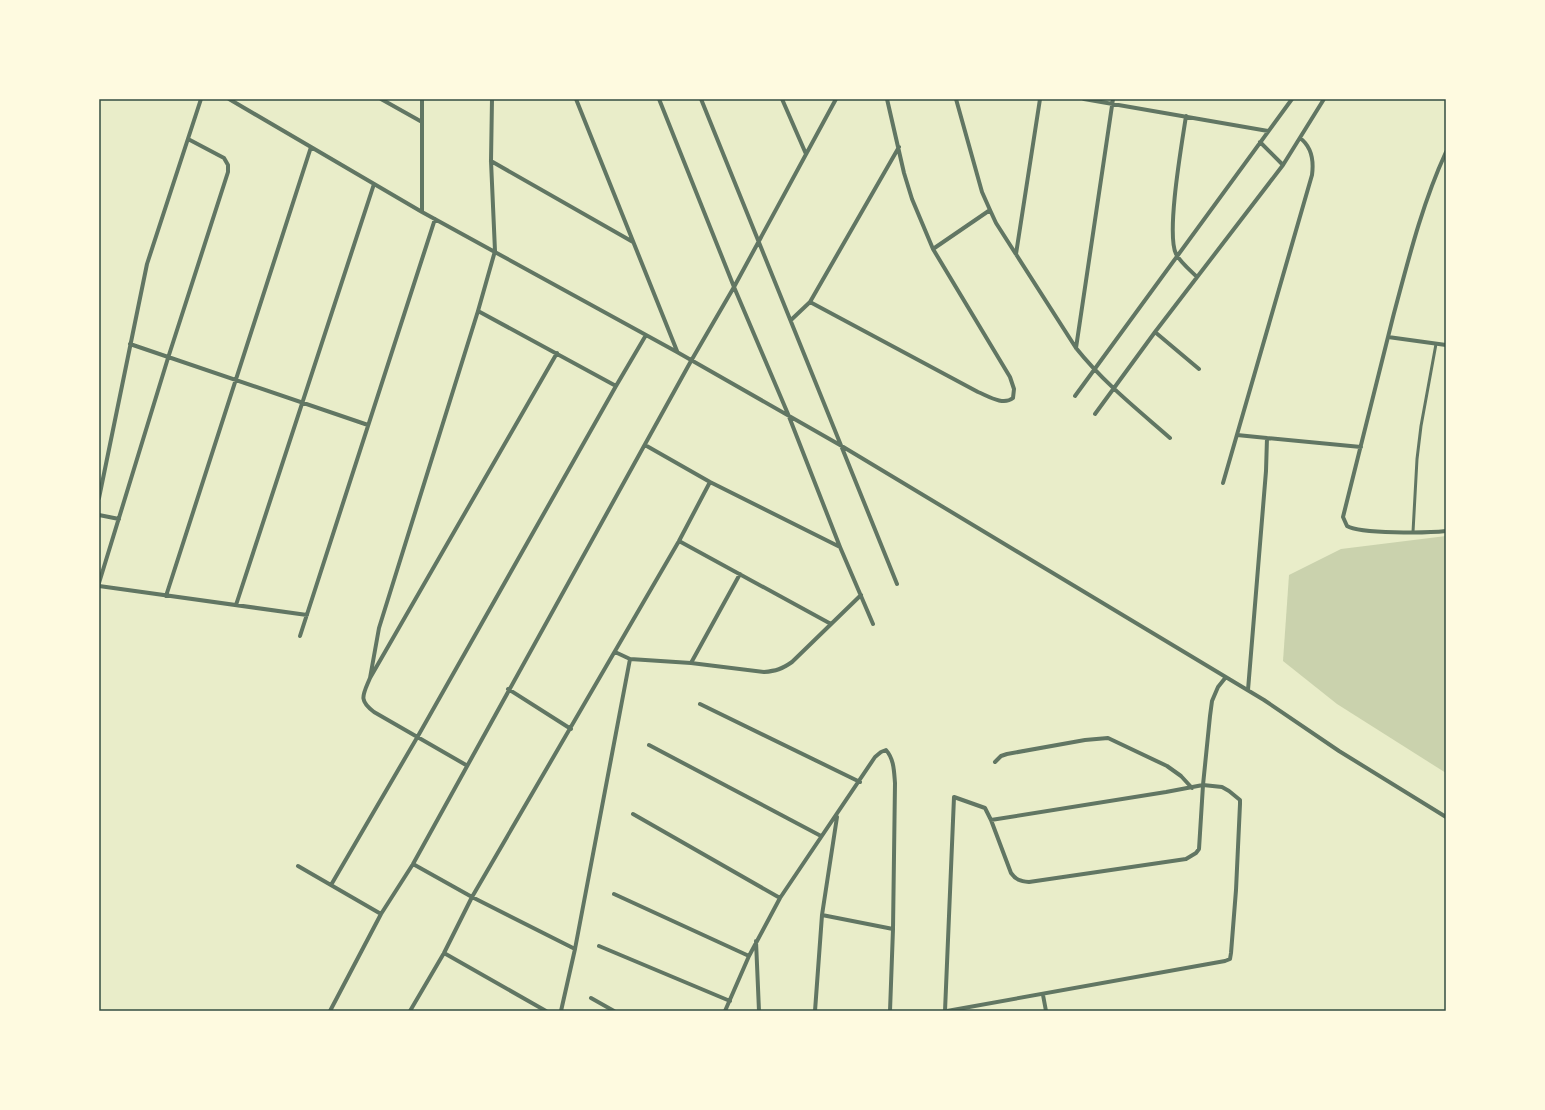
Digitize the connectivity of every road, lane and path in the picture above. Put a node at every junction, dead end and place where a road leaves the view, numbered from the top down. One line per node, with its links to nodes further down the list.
1 (201, 99): 22 (street)
2 (229, 99): 24 (street)
3 (381, 99): 19 (street)
4 (422, 99): 19 (street)
5 (492, 99): 28 (street)
6 (576, 99): 34 (street)
7 (659, 99): 41 (street)
8 (700, 99): 35 (street)
9 (782, 99): 27 (street)
10 (836, 99): 27 (street)
11 (887, 99): 25 (street)
12 (956, 99): 31 (street)
13 (1040, 99): 38 (street)
14 (1084, 99): 17 (street)
15 (1292, 99): 20 (street)
16 (1324, 99): 21 (street)
17 (1113, 101): 18 (street); 51 (street)
18 (1186, 116): 20 (street); 39 (street)
19 (422, 122): 32 (street)
20 (1268, 131): 23 (street)
21 (1300, 138): 29 (street); 66 (street)
22 (188, 139): 48 (street); 54 (street)
23 (1260, 142): 29 (street); 39 (street)
24 (311, 147): 30 (street); 58 (street)
25 (899, 147): 36 (street); 42 (street)
26 (1446, 152): 47 (street)
27 (806, 154): 35 (street)
28 (491, 162): 34 (street); 37 (street)
29 (1283, 165): 40 (street)
30 (374, 184): 32 (street); 62 (street)
31 (990, 210): 36 (street); 38 (street)
32 (422, 212): 33 (street)
33 (434, 219): 37 (street); 65 (street)
34 (634, 242): 52 (street)
35 (758, 242): 41 (street); 44 (street)
36 (933, 249): 42 (street)
37 (495, 251): 43 (street); 46 (street)
38 (1016, 254): 51 (street)
39 (1176, 255): 40 (street); 56 (street)
40 (1197, 278): 45 (street)
41 (734, 287): 55 (street); 63 (street)
42 (810, 302): 44 (street)
43 (478, 311): 53 (street); 95 (street)
44 (791, 320): 70 (street)
45 (1155, 332): 57 (street); 60 (street)
46 (646, 335): 52 (street); 59 (street)
47 (1388, 337): 49 (street); 71 (street)
48 (130, 344): 54 (street); 74 (street)
49 (1436, 344): 50 (street); 78 (lane)
50 (1446, 345)
51 (1076, 348): 56 (street)
52 (677, 352): 55 (street)
53 (557, 354): 59 (street); 95 (street)
54 (168, 358): 58 (street); 76 (street)
55 (691, 361): 63 (street); 69 (street)
56 (1094, 369): 60 (street); 61 (street)
57 (1199, 369)
58 (236, 380): 62 (street); 85 (street)
59 (616, 386): 100 (street)
60 (1113, 390): 64 (street); 67 (street)
61 (1075, 396)
62 (302, 403): 65 (street); 86 (street)
63 (788, 414): 70 (street); 80 (street)
64 (1096, 414)
65 (368, 425): 87 (street)
66 (1236, 435): 68 (street); 73 (street)
67 (1170, 438)
68 (1267, 438): 71 (street); 97 (street)
69 (645, 445): 72 (street); 96 (street)
70 (840, 445): 82 (street); 94 (street)
71 (1361, 446): 78 (street)
72 (710, 482): 79 (street); 80 (street)
73 (1223, 483)
74 (99, 498)
75 (99, 515): 76 (street)
76 (119, 519): 83 (street)
77 (1446, 531): 78 (street)
78 (1413, 532)
79 (679, 541): 81 (street); 91 (street)
80 (840, 547): 84 (street)
81 (740, 574): 88 (street); 93 (street)
82 (897, 584)
83 (99, 585): 85 (street)
84 (861, 595): 88 (street); 89 (street)
85 (166, 596): 86 (street)
86 (236, 606): 87 (street)
87 (307, 615): 90 (street)
88 (831, 624): 93 (street)
89 (873, 624)
90 (300, 636)
91 (615, 652): 92 (street); 99 (street)
92 (630, 659): 93 (street); 123 (street)
93 (691, 663)
94 (1226, 677): 97 (street); 105 (street)
95 (370, 678): 100 (street)
96 (508, 690): 99 (street); 103 (street)
97 (1248, 690): 109 (street)
98 (700, 704): 104 (street)
99 (571, 729): 116 (street)
100 (418, 736): 103 (street); 114 (street)
101 (649, 745): 111 (street)
102 (995, 762): 106 (street)
103 (466, 765): 112 (street)
104 (860, 782): 108 (street); 120 (street)
105 (1203, 785): 106 (street); 110 (street); 126 (street)
106 (1192, 788): 110 (street)
107 (633, 814): 117 (street)
108 (837, 816): 111 (street); 119 (street)
109 (1446, 817)
110 (991, 820): 139 (street)
111 (821, 836): 117 (street)
112 (413, 864): 116 (street); 118 (street)
113 (298, 866): 114 (street)
114 (330, 885): 118 (street)
115 (614, 894): 125 (street)
116 (472, 897): 123 (street); 124 (street)
117 (780, 898): 121 (street)
118 (381, 914): 131 (street)
119 (822, 915): 120 (street); 137 (street)
120 (893, 929): 138 (street)
121 (756, 941): 125 (street); 136 (street)
122 (599, 946): 128 (street)
123 (575, 949): 133 (street)
124 (444, 953): 130 (street); 132 (street)
125 (749, 956): 128 (street)
126 (1042, 995): 129 (street); 139 (street)
127 (591, 998): 134 (street)
128 (730, 1001): 135 (street)
129 (1045, 1009): 140 (street)
130 (412, 1010)
131 (330, 1011)
132 (546, 1011)
133 (560, 1011)
134 (614, 1011)
135 (725, 1011)
136 (759, 1011)
137 (815, 1011)
138 (890, 1011)
139 (949, 1011)
140 (1039, 1011)

